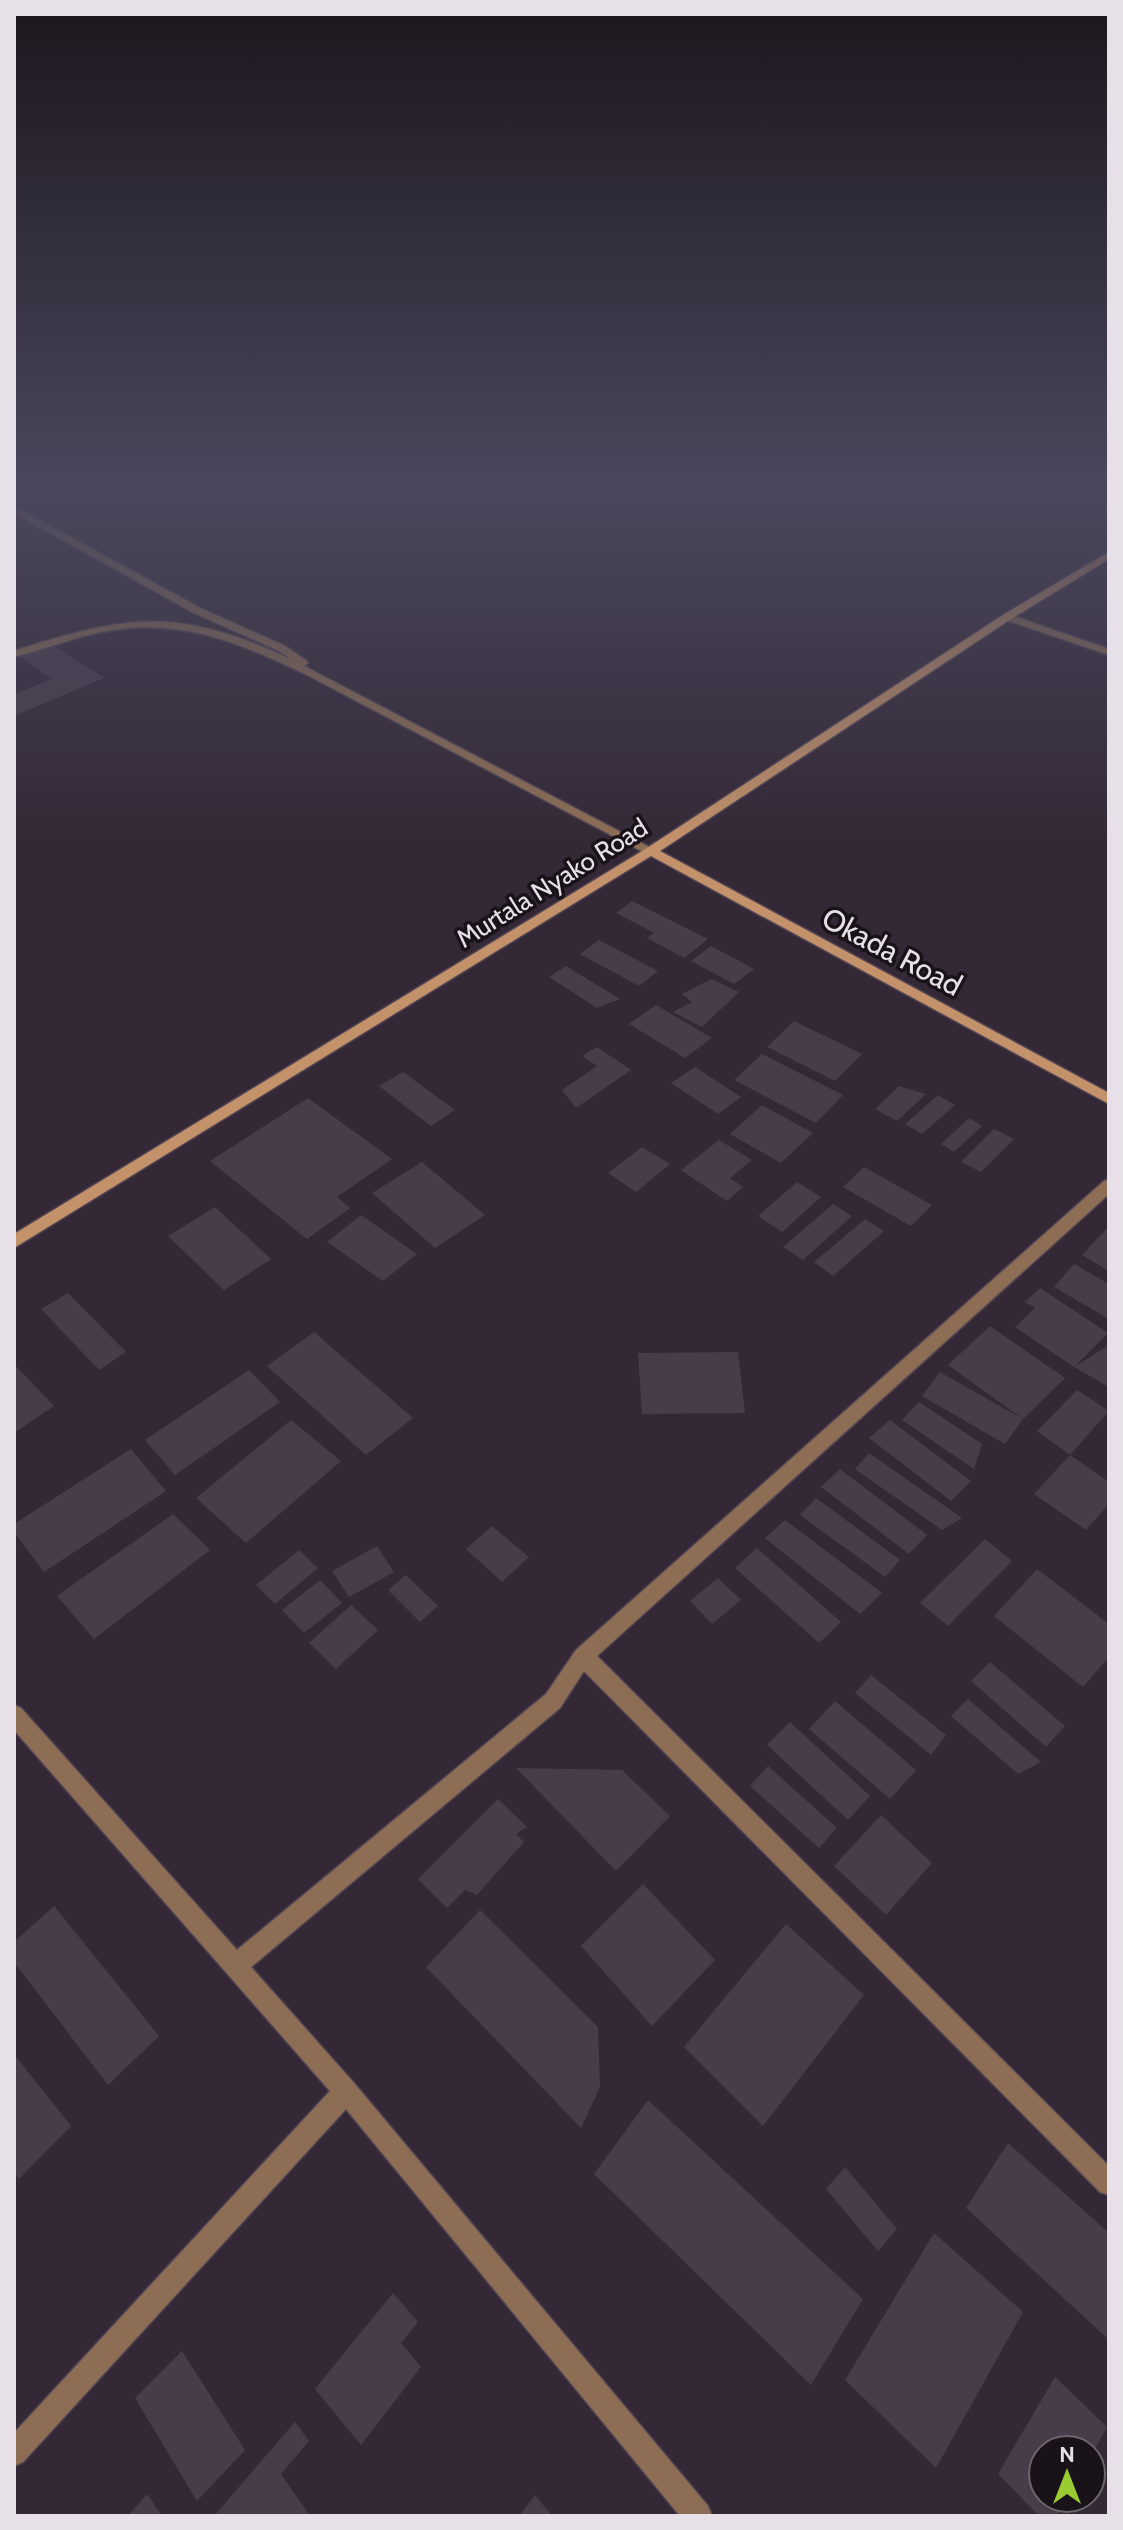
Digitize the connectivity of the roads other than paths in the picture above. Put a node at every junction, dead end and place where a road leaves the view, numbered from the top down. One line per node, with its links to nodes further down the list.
1 (194, 609): 6 (street)
2 (1020, 609): 3 (street, Murtala Nyako Road)
3 (1007, 617): 4 (street); 7 (street, Murtala Nyako Road)
4 (1109, 652)
5 (14, 654): 6 (street)
6 (329, 683): 7 (street)
7 (651, 851): 8 (street, Okada Road); 10 (street, Murtala Nyako Road)
8 (1109, 1099)
9 (1109, 1185): 11 (street)
10 (14, 1242)
11 (583, 1656): 13 (street); 15 (street)
12 (14, 1715): 13 (street)
13 (235, 1966): 14 (street)
14 (346, 2091): 16 (street); 17 (street)
15 (1109, 2183)
16 (14, 2453)
17 (698, 2516)

